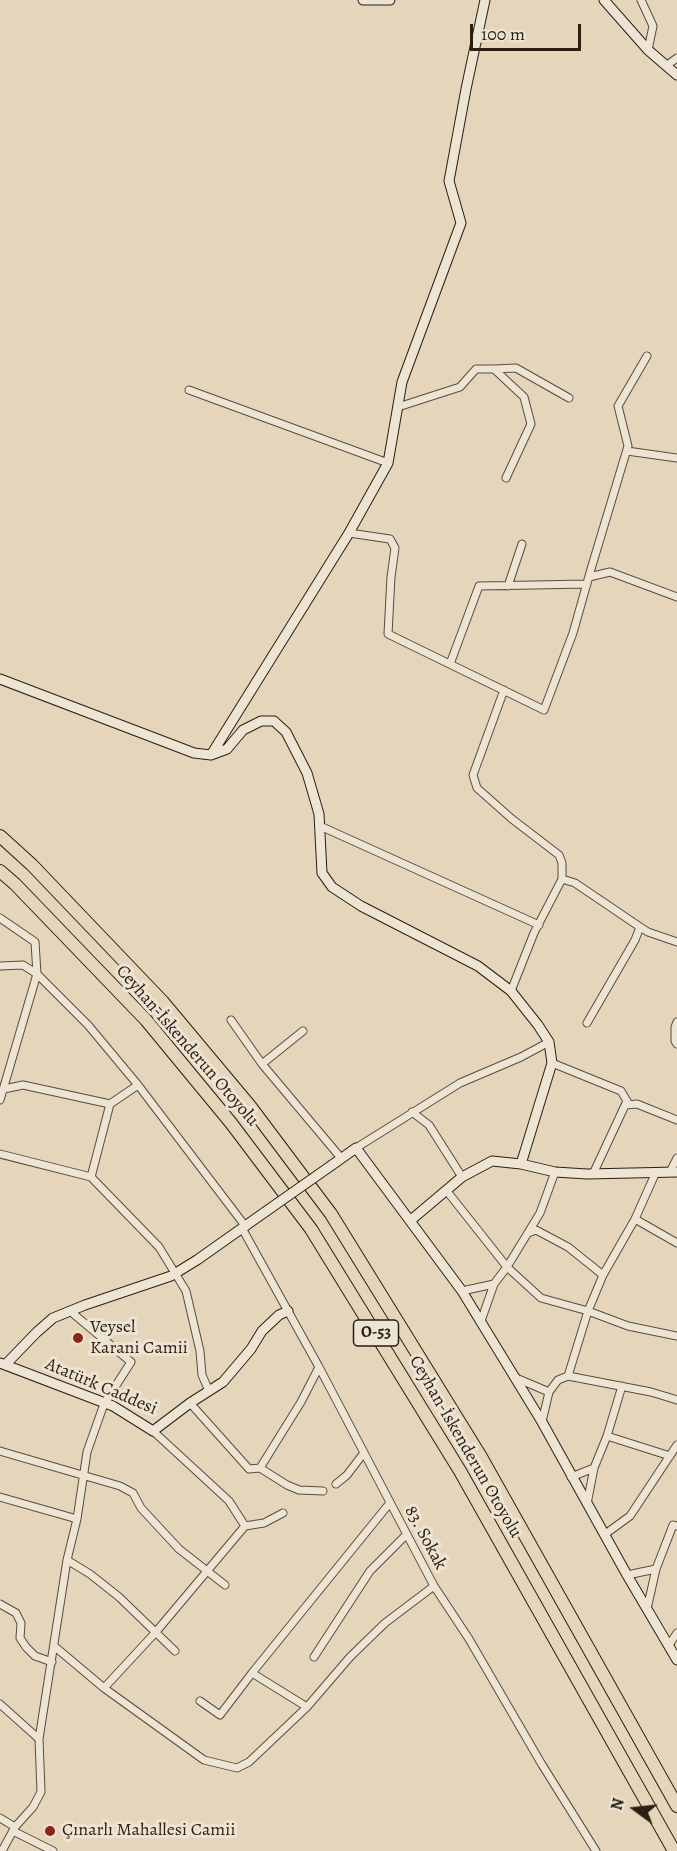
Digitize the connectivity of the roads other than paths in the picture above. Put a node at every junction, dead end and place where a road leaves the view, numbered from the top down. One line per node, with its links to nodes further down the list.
1 (363, 0): 2 (street)
2 (390, 0)
3 (485, 0): 14 (street)
4 (604, 0): 6 (street)
5 (642, 0): 6 (street)
6 (648, 50): 8 (street)
7 (677, 58): 8 (street)
8 (667, 65): 9 (street)
9 (677, 75)
10 (647, 356): 15 (street)
11 (494, 369): 13 (street); 14 (street); 18 (street)
12 (189, 390): 17 (street)
13 (569, 398)
14 (398, 407): 17 (street)
15 (627, 451): 16 (street); 21 (street)
16 (677, 458)
17 (388, 463): 19 (street)
18 (506, 478)
19 (349, 533): 24 (street); 27 (street)
20 (522, 544): 22 (street)
21 (588, 580): 22 (street); 23 (street); 26 (street)
22 (508, 586): 24 (street)
23 (677, 597)
24 (450, 664): 26 (street)
25 (0, 679): 27 (street)
26 (504, 690): 31 (street)
27 (211, 755): 28 (street)
28 (320, 826): 33 (street); 38 (street)
29 (0, 836): 135 (highway, Ceyhan-İskenderun Otoyolu / O-53)
30 (0, 871): 141 (highway, Ceyhan-İskenderun Otoyolu / O-53)
31 (562, 879): 33 (street); 34 (street)
32 (0, 918): 37 (street)
33 (538, 925): 38 (street)
34 (640, 927): 35 (street); 41 (street)
35 (677, 942)
36 (0, 966): 37 (street)
37 (37, 974): 47 (street, 83. Sokak); 48 (street)
38 (511, 992): 43 (street)
39 (231, 1020): 46 (street)
40 (677, 1022): 44 (street)
41 (587, 1023)
42 (303, 1031): 46 (street)
43 (549, 1042): 45 (street); 52 (street)
44 (677, 1044)
45 (552, 1063): 51 (street); 58 (street)
46 (262, 1064): 56 (street)
47 (138, 1085): 50 (street); 68 (street, 83. Sokak)
48 (4, 1089): 49 (street); 50 (street)
49 (0, 1100)
50 (110, 1104): 63 (street)
51 (626, 1106): 53 (street); 62 (street)
52 (412, 1112): 54 (street); 64 (street)
53 (677, 1120)
54 (356, 1148): 56 (street); 67 (street)
55 (0, 1154): 63 (street)
56 (341, 1158): 68 (street, bridge)
57 (677, 1158): 61 (street)
58 (521, 1164): 59 (street); 64 (street)
59 (555, 1172): 62 (street); 69 (street)
60 (656, 1172): 61 (street); 62 (street); 66 (street)
61 (673, 1172)
62 (593, 1174)
63 (91, 1177): 72 (street)
64 (462, 1177): 65 (street)
65 (446, 1190): 67 (street); 71 (street)
66 (635, 1219): 70 (street); 73 (street)
67 (411, 1220): 75 (street)
68 (244, 1228): 72 (street); 77 (street, 83. Sokak)
69 (528, 1233): 71 (street); 73 (street)
70 (677, 1243)
71 (507, 1267): 74 (street); 78 (street)
72 (176, 1273): 76 (street); 86 (street)
73 (603, 1275): 78 (street)
74 (494, 1284): 75 (street); 79 (street)
75 (462, 1291): 79 (street)
76 (70, 1311): 81 (street); 89 (street)
77 (288, 1311): 82 (street, 83. Sokak); 86 (street, Atatürk Caddesi)
78 (588, 1311): 80 (street); 83 (street)
79 (481, 1321): 84 (street)
80 (677, 1336)
81 (2, 1364): 89 (street, Atatürk Caddesi)
82 (319, 1367): 96 (street, 83. Sokak); 98 (street)
83 (568, 1376): 85 (street); 87 (street)
84 (516, 1378): 87 (street); 91 (street)
85 (622, 1386): 88 (street); 93 (street)
86 (209, 1391): 90 (street, Atatürk Caddesi)
87 (549, 1392): 91 (street)
88 (677, 1400)
89 (104, 1404): 92 (street, Atatürk Caddesi); 100 (street)
90 (190, 1404): 92 (street, Atatürk Caddesi); 98 (street)
91 (542, 1422): 101 (street)
92 (153, 1431): 109 (street)
93 (607, 1436): 97 (street); 99 (street)
94 (677, 1445): 97 (street)
95 (0, 1451): 100 (street)
96 (363, 1454): 102 (street); 105 (street, 83. Sokak)
97 (670, 1456): 112 (street)
98 (260, 1468): 103 (street)
99 (594, 1468): 101 (street); 106 (street)
100 (84, 1477): 108 (street); 115 (street)
101 (571, 1477): 106 (street)
102 (336, 1484)
103 (323, 1491)
104 (0, 1497): 108 (street)
105 (389, 1504): 111 (street, 83. Sokak); 129 (street)
106 (587, 1504): 112 (street)
107 (283, 1513): 109 (street)
108 (77, 1519): 113 (street)
109 (245, 1526): 115 (street)
110 (677, 1526): 114 (street)
111 (406, 1535): 118 (street, 83. Sokak); 126 (street)
112 (604, 1535): 116 (street)
113 (67, 1560): 121 (street); 124 (street)
114 (656, 1569): 116 (street); 120 (street)
115 (208, 1571): 117 (street); 121 (street)
116 (627, 1575): 120 (street)
117 (225, 1585)
118 (434, 1586): 133 (street); 140 (street, 83. Sokak)
119 (0, 1604): 128 (street)
120 (647, 1609): 123 (street)
121 (155, 1633): 125 (street); 130 (street)
122 (677, 1633): 123 (street)
123 (669, 1645): 127 (street)
124 (54, 1646): 128 (street); 130 (street)
125 (175, 1651)
126 (314, 1657)
127 (677, 1660)
128 (51, 1662): 134 (street)
129 (252, 1673): 131 (street); 133 (street)
130 (104, 1688): 133 (street)
131 (200, 1701)
132 (0, 1704): 134 (street)
133 (307, 1707)
134 (39, 1739): 137 (street)
135 (677, 1806)
136 (0, 1818): 137 (street)
137 (14, 1829): 138 (street); 139 (street)
138 (2, 1851)
139 (53, 1851)
140 (596, 1851)
141 (674, 1851)

